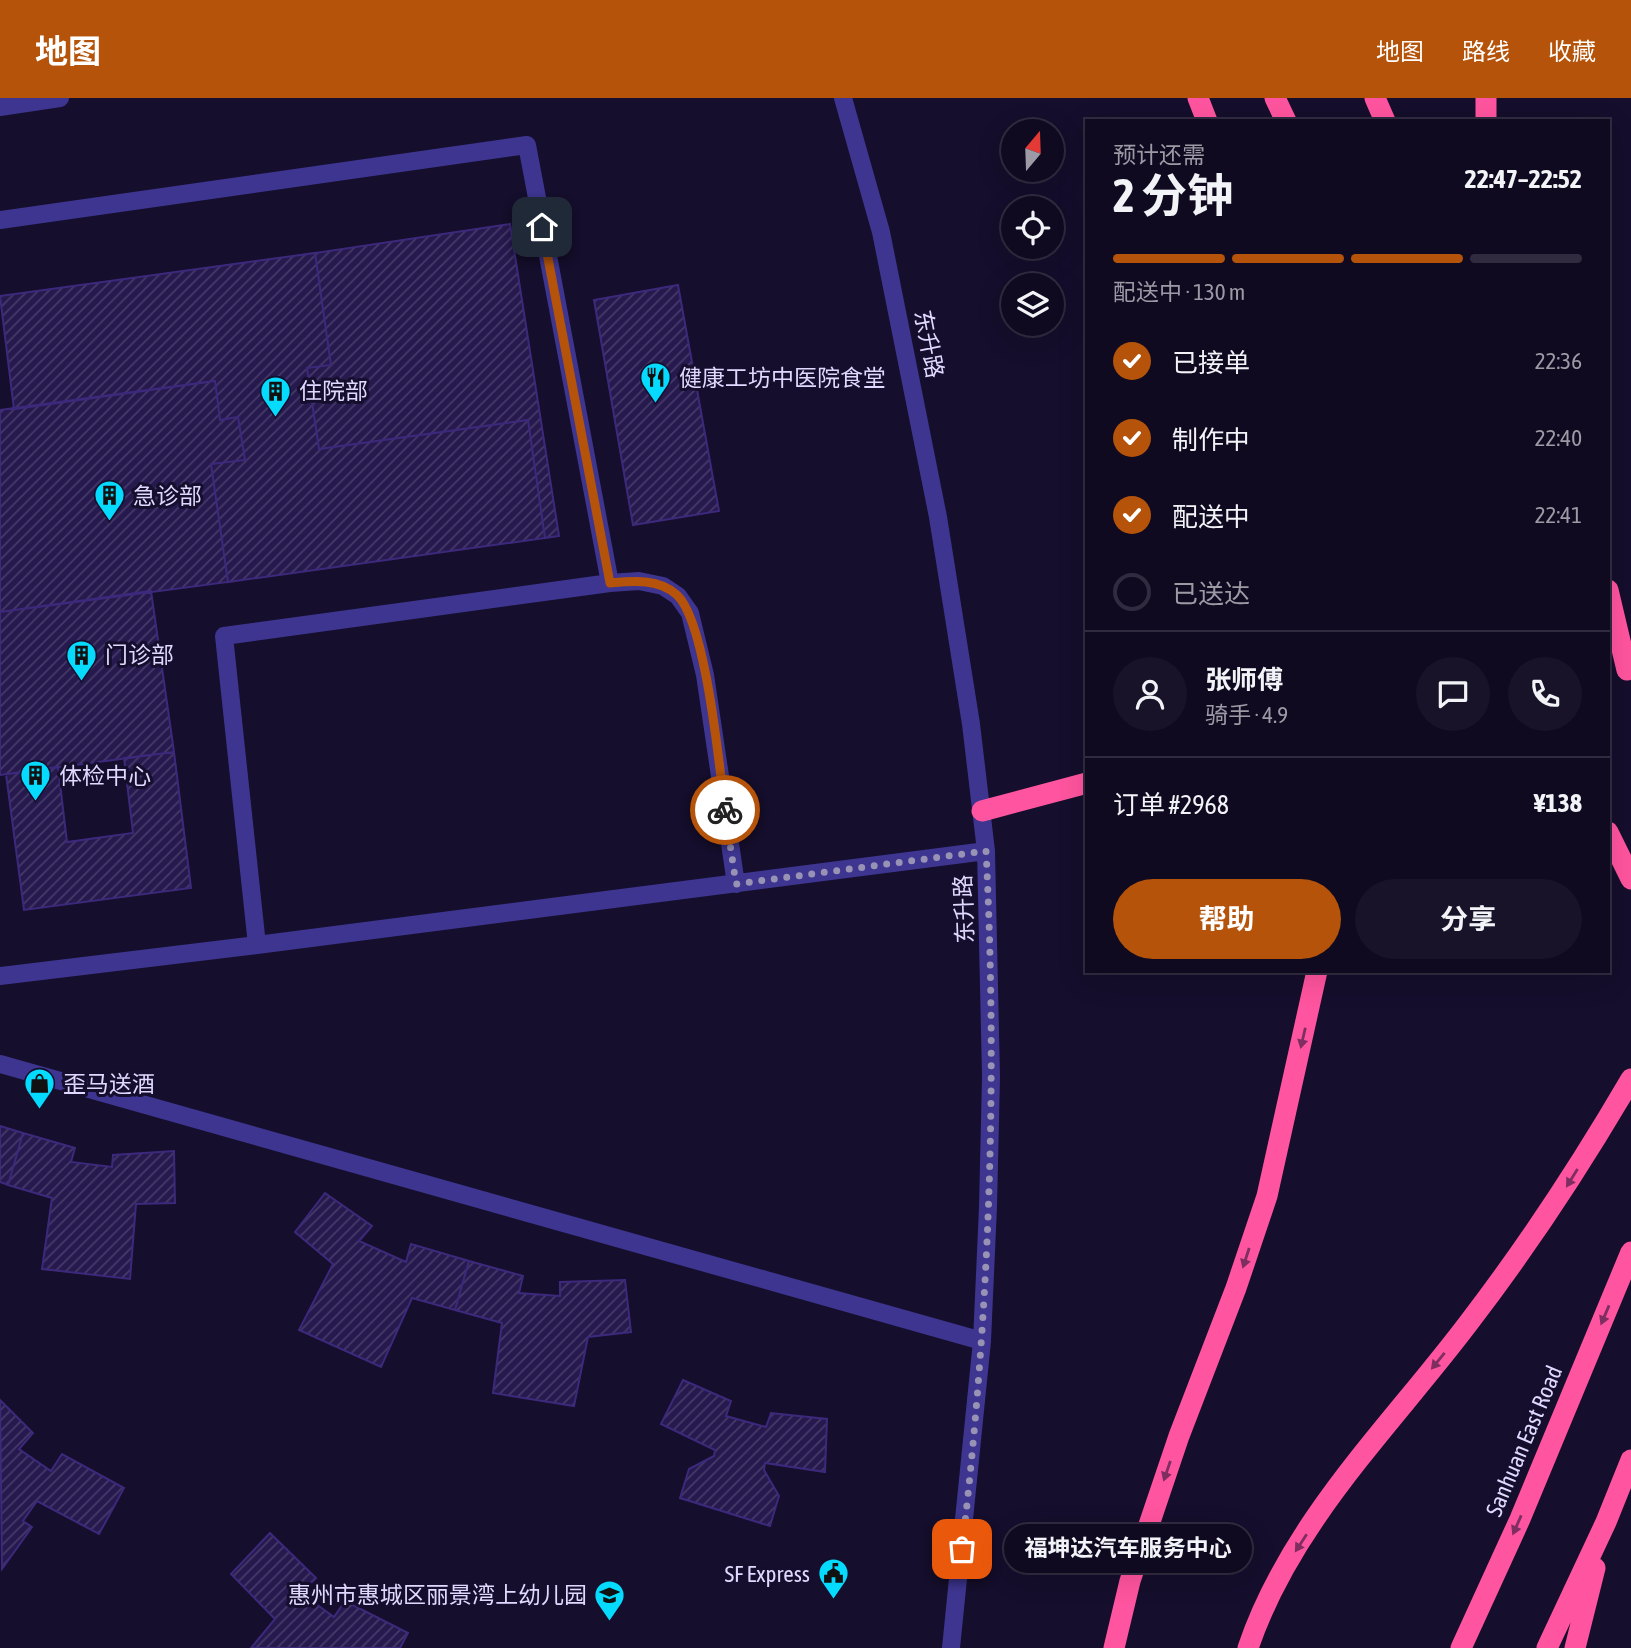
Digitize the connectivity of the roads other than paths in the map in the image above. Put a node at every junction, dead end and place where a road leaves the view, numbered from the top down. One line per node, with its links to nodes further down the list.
1 (60, 98): 7 (street)
2 (843, 98): 18 (street, 东升路)
3 (1198, 98): 8 (highway)
4 (1275, 98): 9 (highway)
5 (1375, 98): 10 (highway)
6 (1486, 98): 11 (highway)
7 (0, 107)
8 (1206, 119)
9 (1285, 119)
10 (1384, 119)
11 (1486, 119)
12 (0, 220): 13 (street)
13 (610, 583): 22 (street); 23 (street)
14 (1610, 598): 16 (highway)
15 (1610, 631): 16 (highway)
16 (1629, 674)
17 (1085, 784): 18 (highway)
18 (982, 811): 20 (street, 东升路)
19 (1610, 836): 21 (highway)
20 (986, 851): 22 (street); 29 (street, 东升路)
21 (1631, 879)
22 (736, 884): 23 (street)
23 (257, 945): 25 (street)
24 (1317, 973): 33 (highway, one-way to 33)
25 (0, 976)
26 (0, 1064): 29 (street)
27 (1631, 1079): 34 (highway, one-way to 34)
28 (1631, 1252): 35 (highway, Sanhuan East Road, one-way to 35)
29 (982, 1340): 32 (street, 东升路)
30 (1631, 1460): 31 (highway)
31 (1606, 1522): 36 (highway); 37 (highway)
32 (951, 1648)
33 (1114, 1648)
34 (1248, 1648)
35 (1461, 1648)
36 (1547, 1648)
37 (1575, 1648)

